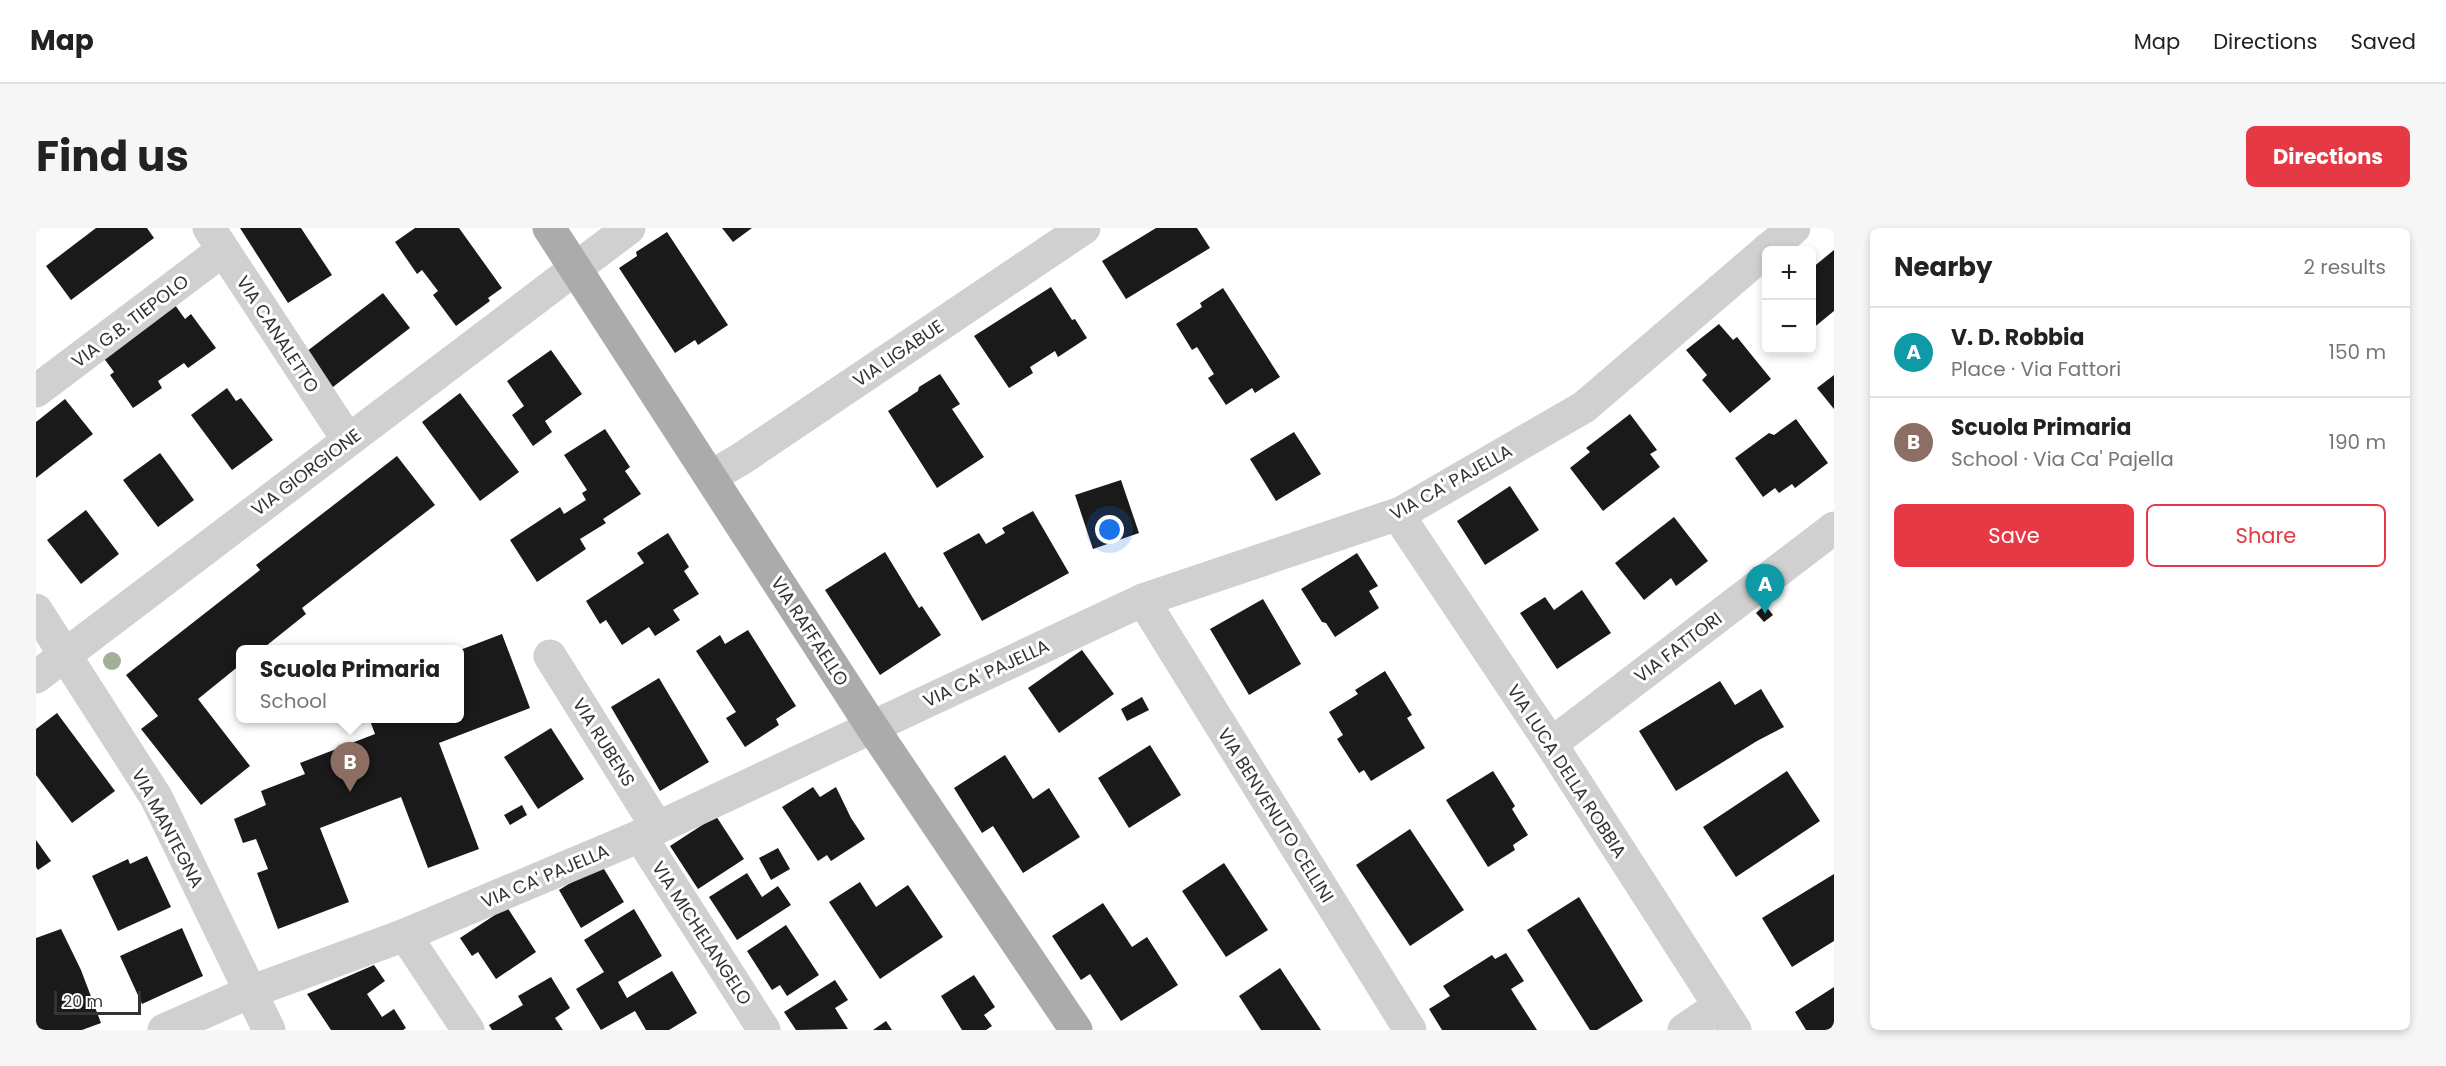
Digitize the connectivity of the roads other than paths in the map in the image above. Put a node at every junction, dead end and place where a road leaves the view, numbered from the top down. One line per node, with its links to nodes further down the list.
1 (549, 228): 8 (main road, VIA RAFFAELLO)
2 (629, 228): 8 (street, VIA GIORGIONE)
3 (1084, 228): 11 (street, VIA LIGABUE)
4 (1794, 228): 6 (street, VIA CA' PAJELLA)
5 (216, 239): 9 (street, VIA G.B. TIEPOLO); 10 (street, VIA CANALETTO)
6 (1773, 246)
7 (1762, 255): 12 (street, VIA CA' PAJELLA)
8 (576, 268): 10 (street, VIA GIORGIONE); 11 (main road, VIA RAFFAELLO)
9 (36, 391)
10 (348, 440): 16 (street, VIA GIORGIONE)
11 (712, 477): 19 (main road, VIA RAFFAELLO)
12 (1401, 513): 14 (street, VIA CA' PAJELLA); 20 (street, VIA LUCA DELLA ROBBIA)
13 (1834, 528): 20 (street, VIA FATTORI)
14 (1143, 600): 19 (street, VIA CA' PAJELLA); 30 (street, VIA BENVENUTO CELLINI)
15 (36, 610): 16 (street, VIA MANTEGNA)
16 (65, 654): 18 (street, VIA GIORGIONE); 23 (street, VIA MANTEGNA)
17 (550, 656): 21 (street, VIA RUBENS)
18 (36, 677)
19 (872, 727): 21 (street, VIA CA' PAJELLA); 29 (main road, VIA RAFFAELLO)
20 (1551, 744): 24 (street, VIA LUCA DELLA ROBBIA)
21 (649, 832): 22 (street, VIA CA' PAJELLA); 28 (street, VIA MICHELANGELO)
22 (405, 935): 23 (street, VIA CA' PAJELLA); 27 (street)
23 (250, 992): 25 (street, VIA CA' PAJELLA); 26 (street, VIA MANTEGNA)
24 (1727, 1018): 31 (street)
25 (164, 1030)
26 (269, 1030)
27 (468, 1030)
28 (764, 1030)
29 (1076, 1030)
30 (1410, 1030)
31 (1684, 1030)

